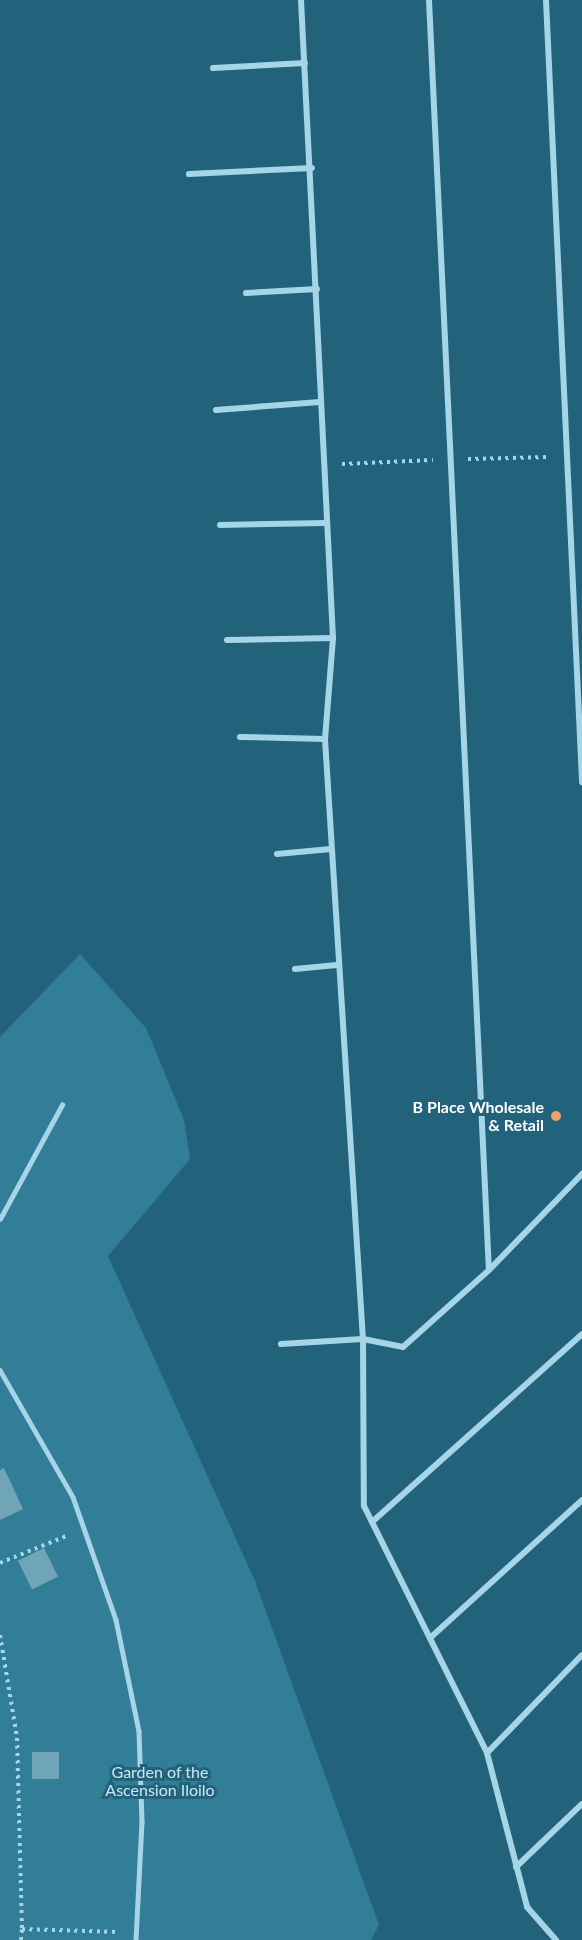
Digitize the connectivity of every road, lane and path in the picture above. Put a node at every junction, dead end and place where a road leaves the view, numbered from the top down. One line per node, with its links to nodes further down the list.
1 (301, 0): 4 (street)
2 (429, 0): 26 (street)
3 (546, 0): 18 (street)
4 (304, 63): 5 (street); 6 (street)
5 (213, 68)
6 (312, 168): 7 (street); 8 (street)
7 (189, 174)
8 (317, 289): 9 (street); 10 (street)
9 (246, 293)
10 (320, 402): 11 (street); 12 (street)
11 (216, 410)
12 (326, 523): 13 (street); 14 (street)
13 (220, 525)
14 (333, 638): 15 (street); 17 (street)
15 (227, 640)
16 (240, 737): 17 (street)
17 (326, 739): 19 (street)
18 (582, 782)
19 (331, 849): 20 (street); 21 (street)
20 (277, 854)
21 (337, 965): 22 (street); 28 (street)
22 (295, 969)
23 (62, 1105): 25 (lane)
24 (582, 1174): 26 (street)
25 (0, 1218)
26 (489, 1270): 28 (street)
27 (582, 1334): 32 (street)
28 (363, 1339): 29 (street); 32 (street)
29 (281, 1344)
30 (0, 1370): 33 (lane)
31 (582, 1500): 36 (street)
32 (372, 1522): 36 (street)
33 (84, 1529): 34 (path); 42 (lane)
34 (0, 1563)
35 (0, 1635): 41 (path)
36 (430, 1638): 38 (street)
37 (582, 1655): 38 (street)
38 (487, 1752): 40 (street)
39 (582, 1804): 40 (street)
40 (516, 1867): 45 (street)
41 (22, 1929): 42 (path); 43 (path)
42 (136, 1932): 44 (lane)
43 (21, 1940)
44 (136, 1940)
45 (556, 1940)

